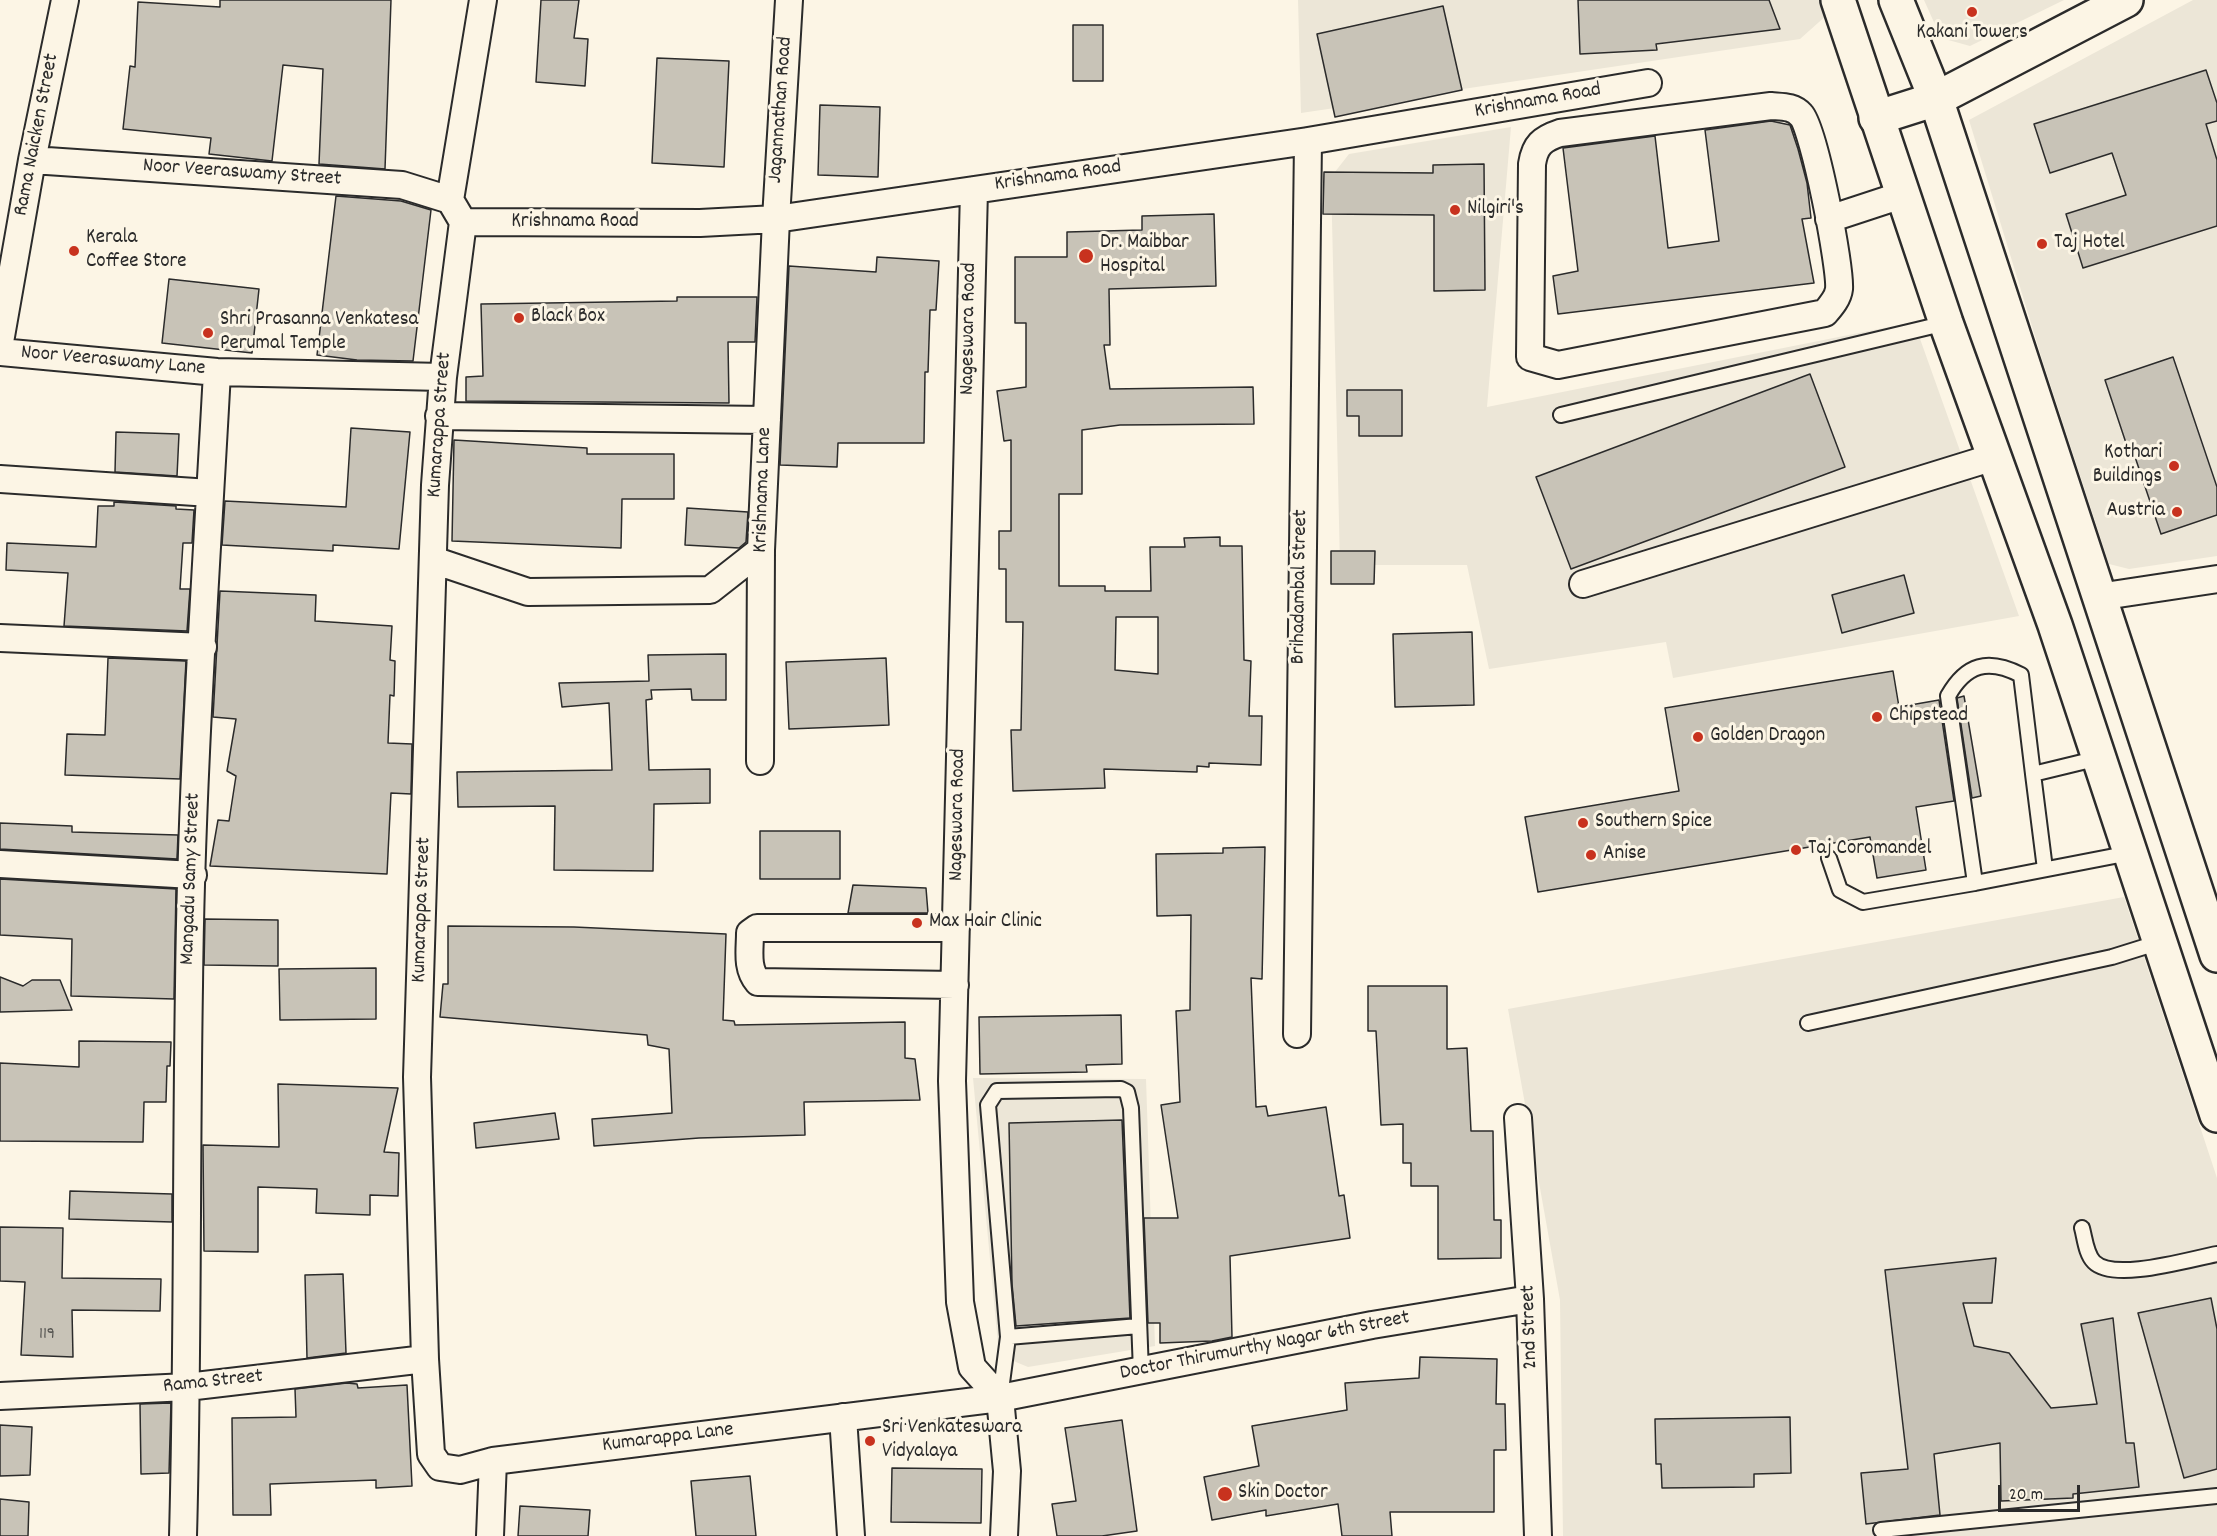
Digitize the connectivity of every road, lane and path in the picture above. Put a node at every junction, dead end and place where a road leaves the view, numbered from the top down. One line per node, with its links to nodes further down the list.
1 (65, 0): 11 (street, Rama Naicken Street)
2 (483, 0): 14 (street)
3 (789, 0): 15 (street, Jagannathan Road)
4 (1838, 0): 9 (main road)
5 (1896, 0): 8 (main road)
6 (2126, 0): 8 (main road)
7 (1648, 84): 10 (street, Krishnama Road)
8 (1936, 99): 9 (main road); 33 (main road)
9 (1876, 118): 13 (main road)
10 (1308, 141): 12 (street, Krishnama Road); 50 (street, Brihadambal Street)
11 (32, 160): 14 (street, Noor Veeraswamy Street); 19 (street, Rama Naicken Street)
12 (974, 190): 15 (street, Krishnama Road); 45 (street, Nageswara Road)
13 (1902, 195): 16 (street); 18 (main road)
14 (450, 200): 17 (street)
15 (776, 219): 17 (street, Krishnama Road); 25 (street, Krishnama Lane)
16 (1829, 219): 16 (street)
17 (463, 222): 22 (street, Kumarappa Street)
18 (1946, 323): 23 (lane); 26 (main road)
19 (1, 326)
20 (0, 352): 21 (street, Noor Veeraswamy Lane)
21 (217, 372): 22 (street, Noor Veeraswamy Lane); 28 (street, Mangadu Samy Street)
22 (443, 377): 24 (street, Kumarappa Street)
23 (1561, 415)
24 (440, 416): 25 (street); 30 (street, Kumarappa Street)
25 (767, 420): 29 (street, Krishnama Lane)
26 (1994, 457): 32 (street); 36 (main road)
27 (0, 479): 28 (street)
28 (210, 493): 35 (street, Mangadu Samy Street)
29 (761, 550): 30 (street); 37 (street, Krishnama Lane)
30 (433, 560): 58 (street, Kumarappa Street)
31 (2217, 579): 33 (street)
32 (1583, 584)
33 (2098, 597): 47 (main road)
34 (0, 638): 35 (street)
35 (203, 647): 43 (street, Mangadu Samy Street)
36 (2099, 758): 38 (lane); 39 (main road)
37 (760, 761)
38 (2033, 774): 42 (lane); 44 (lane)
39 (2130, 852): 42 (lane); 46 (main road)
40 (1829, 858): 44 (lane)
41 (0, 864): 43 (street)
42 (2045, 869): 44 (lane)
43 (193, 875): 60 (street, Mangadu Samy Street)
44 (1975, 883)
45 (956, 928): 48 (street, Nageswara Road); 48 (street)
46 (2160, 942): 49 (lane); 51 (main road)
47 (2217, 955)
48 (955, 985): 62 (street, Nageswara Road)
49 (1808, 1023)
50 (1297, 1034)
51 (2217, 1115)
52 (1518, 1118): 55 (street, 2nd Street)
53 (2082, 1228): 54 (lane)
54 (2217, 1254)
55 (1530, 1299): 59 (street, Doctor Thirumurthy Nagar 6th Street); 71 (street, 2nd Street)
56 (1139, 1326): 57 (lane); 57 (lane); 59 (lane)
57 (1008, 1337): 62 (lane)
58 (426, 1359): 60 (street, Rama Street); 64 (street, Kumarappa Street)
59 (1141, 1372): 62 (street, Doctor Thirumurthy Nagar 6th Street)
60 (187, 1387): 61 (street, Rama Street); 67 (street, Mangadu Samy Street)
61 (0, 1396)
62 (1000, 1398): 63 (street, Kumarappa Lane); 70 (street)
63 (843, 1417): 64 (street, Kumarappa Lane); 69 (street)
64 (493, 1461): 68 (street)
65 (2217, 1496): 66 (lane)
66 (1881, 1530)
67 (183, 1536)
68 (490, 1536)
69 (851, 1536)
70 (1004, 1536)
71 (1538, 1536)

